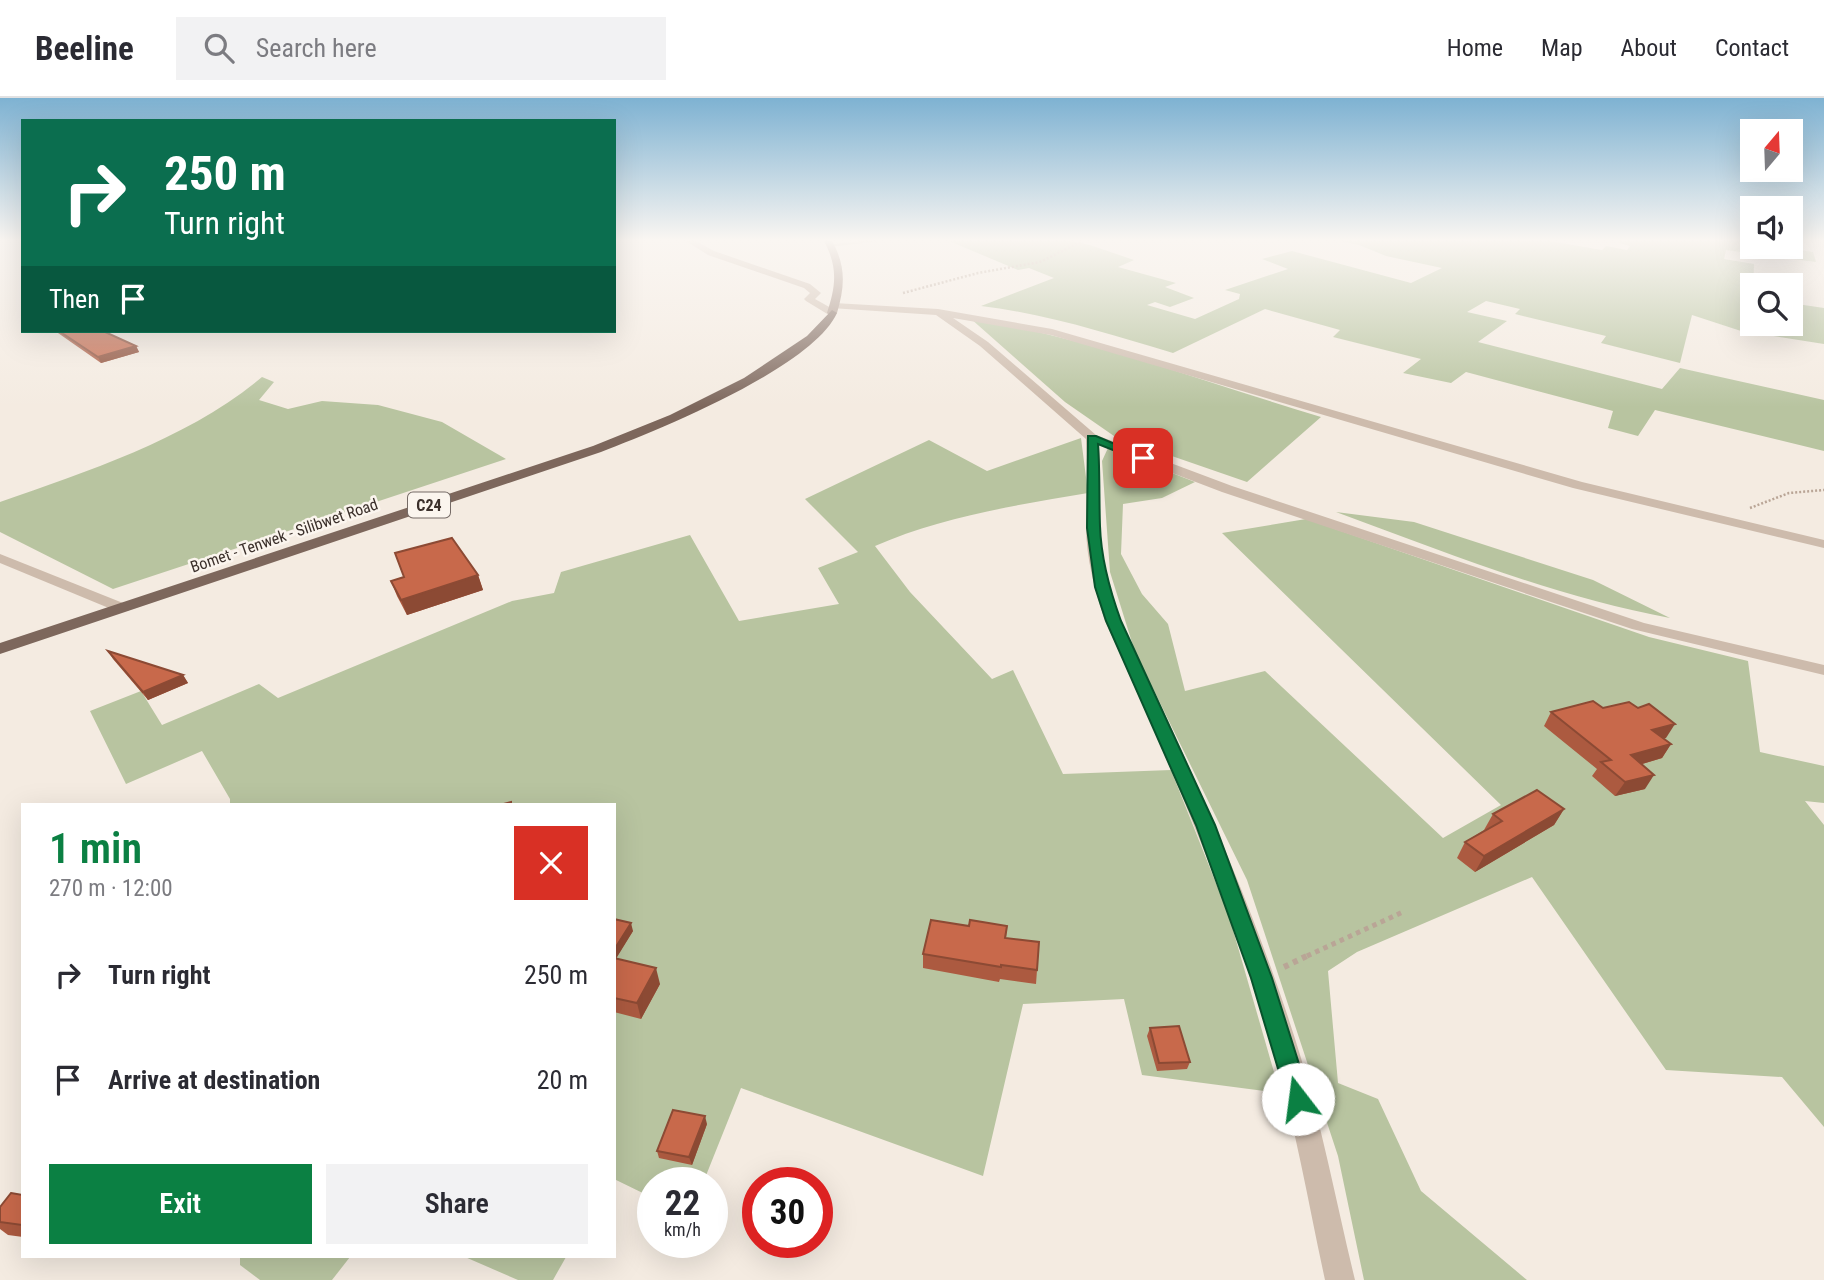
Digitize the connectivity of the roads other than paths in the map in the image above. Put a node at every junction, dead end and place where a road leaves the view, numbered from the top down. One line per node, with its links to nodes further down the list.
1 (812, 296): 3 (street)
2 (837, 296): 3 (main road)
3 (833, 310): 4 (street); 8 (main road, Bomet - Tenwek - Silibwet Road / C24)
4 (938, 312): 5 (street); 6 (street)
5 (1092, 438): 10 (street); 11 (street)
6 (1824, 544)
7 (0, 558): 8 (street)
8 (122, 608): 9 (main road, Bomet - Tenwek - Silibwet Road / C24)
9 (0, 649)
10 (1824, 670)
11 (1340, 1280)

